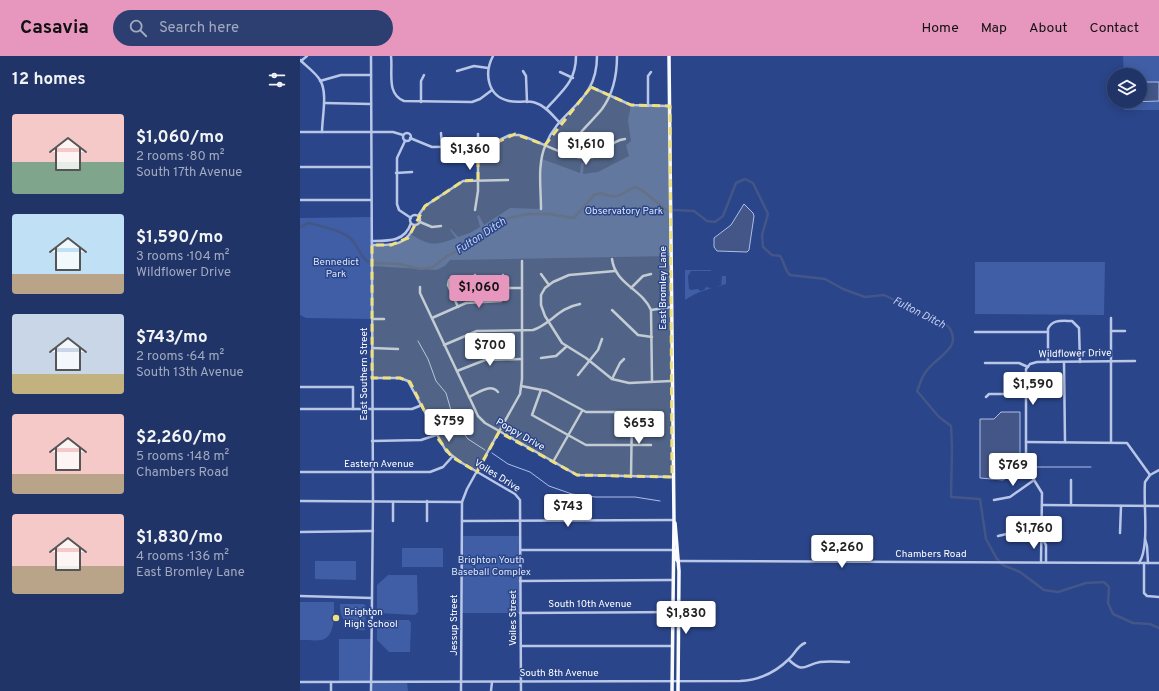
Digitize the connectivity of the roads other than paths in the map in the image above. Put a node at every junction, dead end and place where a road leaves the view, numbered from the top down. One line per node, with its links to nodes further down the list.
1 (307, 56): 9 (street)
2 (371, 56): 15 (street, East Southern Street)
3 (391, 56): 22 (street)
4 (493, 56): 10 (street)
5 (576, 56): 17 (street)
6 (597, 56): 19 (street)
7 (617, 56): 21 (street)
8 (669, 56): 27 (main road, East Bromley Lane)
9 (301, 60): 18 (street)
10 (488, 68): 11 (street); 20 (street)
11 (457, 71)
12 (524, 71): 23 (street)
13 (560, 72): 17 (street)
14 (651, 72): 26 (street)
15 (371, 75): 18 (street); 25 (street, East Southern Street)
16 (424, 75): 22 (street)
17 (573, 78): 28 (street)
18 (320, 81): 24 (street)
19 (591, 87): 21 (street); 29 (street)
20 (492, 90): 22 (street); 23 (street)
21 (609, 96): 26 (street); 42 (street)
22 (421, 102)
23 (526, 102): 28 (street)
24 (324, 103): 25 (street); 31 (street)
25 (371, 104): 32 (street, East Southern Street)
26 (648, 106): 27 (street)
27 (670, 106): 76 (main road, East Bromley Lane)
28 (546, 109): 29 (street)
29 (560, 123): 39 (street)
30 (300, 132): 31 (street)
31 (322, 132): 32 (street)
32 (371, 132): 35 (street); 43 (street, East Southern Street)
33 (441, 133): 41 (street)
34 (478, 134): 40 (street)
35 (403, 135): 36 (street); 38 (street)
36 (410, 138): 38 (street); 41 (street)
37 (625, 139): 42 (street)
38 (405, 140): 46 (street)
39 (545, 145): 40 (street); 42 (street); 51 (street)
40 (478, 146): 41 (street); 47 (street)
41 (442, 147)
42 (568, 154)
43 (372, 166): 44 (street); 50 (street, East Southern Street)
44 (300, 167)
45 (412, 172): 46 (street)
46 (396, 173): 54 (street)
47 (478, 180): 48 (street); 52 (street); 53 (street)
48 (508, 180)
49 (300, 200): 50 (street)
50 (372, 200): 59 (street, East Southern Street)
51 (541, 209)
52 (474, 210)
53 (418, 216): 54 (street); 55 (street)
54 (411, 218): 56 (street)
55 (420, 222): 57 (street); 58 (street)
56 (411, 223): 57 (street); 59 (street)
57 (415, 225): 59 (street)
58 (441, 226)
59 (372, 243): 81 (street, East Southern Street)
60 (612, 259): 62 (street)
61 (522, 261): 71 (street, Jessup Street)
62 (615, 271): 68 (street); 72 (street)
63 (541, 274): 68 (street)
64 (651, 274): 72 (street)
65 (475, 275): 73 (street)
66 (503, 275): 70 (street)
67 (449, 280): 75 (street)
68 (549, 285): 83 (street)
69 (420, 287): 79 (street, Poppy Drive)
70 (504, 288): 71 (street); 73 (street)
71 (522, 288): 84 (street, Jessup Street)
72 (631, 288): 78 (street)
73 (475, 302): 75 (street)
74 (580, 304): 83 (street)
75 (458, 307): 79 (street)
76 (672, 307): 78 (street); 111 (main road, East Bromley Lane)
77 (612, 310): 89 (street)
78 (651, 310): 89 (street)
79 (432, 318): 91 (street, Poppy Drive)
80 (1111, 318): 85 (street)
81 (372, 319): 82 (street); 93 (street, East Southern Street)
82 (384, 319)
83 (548, 320): 84 (street); 92 (street)
84 (522, 331): 91 (street); 96 (street, Jessup Street)
85 (1111, 331): 86 (street); 103 (street)
86 (1125, 331)
87 (975, 332): 88 (street)
88 (1047, 332): 100 (street); 102 (street)
89 (652, 337): 110 (street)
90 (602, 339): 98 (street)
91 (444, 344): 106 (street, Poppy Drive)
92 (567, 346): 95 (street); 98 (street)
93 (372, 348): 94 (street); 108 (street, East Southern Street)
94 (398, 349)
95 (541, 358)
96 (522, 359): 106 (street); 112 (street, Jessup Street)
97 (624, 359): 109 (street)
98 (590, 361): 107 (street); 109 (street)
99 (1135, 361): 103 (street, Wildflower Drive)
100 (1048, 362): 101 (street, Wildflower Drive); 105 (street, Wildflower Drive)
101 (1064, 362): 102 (street, Wildflower Drive); 131 (street)
102 (1080, 362): 103 (street, Wildflower Drive)
103 (1111, 362): 132 (street)
104 (985, 363): 105 (street)
105 (1028, 367): 116 (street, Wildflower Drive)
106 (457, 371): 117 (street, Poppy Drive)
107 (578, 375)
108 (372, 378): 119 (street, Voiles Drive); 122 (street, East Southern Street)
109 (612, 379): 110 (street)
110 (652, 381): 111 (street)
111 (671, 381): 143 (main road, East Bromley Lane)
112 (521, 386): 114 (street); 126 (street, Jessup Street)
113 (300, 387): 121 (street)
114 (541, 390): 123 (street); 128 (street)
115 (498, 392): 117 (street)
116 (1025, 394): 118 (street); 130 (street, Wildflower Drive)
117 (469, 397): 126 (street, Poppy Drive)
118 (986, 397)
119 (422, 405): 122 (street); 127 (street, Voiles Drive)
120 (300, 409): 121 (street)
121 (354, 409): 122 (street)
122 (372, 409): 129 (street, East Southern Street)
123 (582, 411): 124 (street); 128 (street)
124 (632, 412): 125 (street); 133 (street)
125 (651, 412)
126 (499, 432): 136 (street, Poppy Drive); 140 (street, Jessup Street)
127 (436, 435): 129 (street); 135 (street, Voiles Drive)
128 (568, 436): 133 (street); 136 (street)
129 (372, 441): 139 (street, East Southern Street)
130 (1026, 442): 131 (street); 144 (street, Wildflower Drive)
131 (1065, 442): 132 (street)
132 (1111, 442): 141 (street)
133 (632, 445): 134 (street); 142 (street)
134 (651, 445)
135 (452, 457): 139 (street, Eastern Avenue); 140 (street, Voiles Drive)
136 (553, 462): 142 (street, Poppy Drive)
137 (1159, 470): 141 (street)
138 (300, 472): 139 (street, Eastern Avenue)
139 (372, 472): 149 (street, East Southern Street)
140 (477, 472): 151 (street, Jessup Street); 161 (street, Voiles Drive)
141 (1150, 475): 155 (street)
142 (631, 477): 143 (street, Poppy Drive)
143 (672, 477): 157 (main road, East Bromley Lane)
144 (1034, 480): 146 (street); 152 (street, Wildflower Drive)
145 (1071, 480): 153 (street)
146 (994, 500)
147 (300, 501): 149 (street)
148 (427, 501): 150 (street); 151 (street); 159 (street)
149 (373, 502): 150 (street); 162 (street, East Southern Street)
150 (393, 502): 158 (street)
151 (462, 502): 160 (street, Jessup Street)
152 (1042, 505): 153 (street); 164 (street, Wildflower Drive)
153 (1071, 505): 154 (street)
154 (1120, 506): 155 (street); 165 (street)
155 (1145, 506): 156 (street); 168 (street)
156 (1159, 506)
157 (674, 520): 161 (street); 166 (main road, East Bromley Lane); 173 (main road, East Bromley Lane)
158 (393, 521)
159 (427, 521)
160 (462, 521): 161 (street); 199 (street, Jessup Street)
161 (521, 521): 170 (street, Voiles Street)
162 (373, 531): 163 (street); 185 (street, East Southern Street)
163 (300, 532)
164 (1042, 533): 167 (street); 169 (street, Wildflower Drive)
165 (1120, 533)
166 (673, 535): 171 (main road, East Bromley Lane); 173 (main road)
167 (998, 536)
168 (1145, 539): 172 (street); 178 (street)
169 (1043, 540): 174 (street, Wildflower Drive); 175 (street, Wildflower Drive)
170 (521, 550): 171 (street); 182 (street, Voiles Street)
171 (672, 550): 180 (main road, East Bromley Lane)
172 (1143, 554): 176 (street); 178 (street)
173 (678, 561): 174 (street, Chambers Road); 180 (main road); 188 (main road, East Bromley Lane)
174 (1041, 562): 175 (street, Chambers Road)
175 (1046, 562): 176 (street, Chambers Road)
176 (1139, 563): 177 (street, Chambers Road)
177 (1144, 563): 178 (street, Chambers Road); 184 (street)
178 (1148, 563): 179 (street, Chambers Road)
179 (1159, 563)
180 (672, 569): 181 (main road, East Bromley Lane)
181 (672, 580): 182 (street); 187 (main road, East Bromley Lane)
182 (520, 581): 186 (street, Voiles Street)
183 (300, 596): 185 (street)
184 (1159, 597)
185 (372, 598): 198 (street, East Southern Street)
186 (520, 612): 187 (street, South 10th Avenue); 190 (street, Voiles Street)
187 (672, 612): 188 (street, South 10th Avenue); 191 (main road, East Bromley Lane)
188 (681, 612): 195 (main road, East Bromley Lane)
189 (805, 643): 192 (street, South 8th Avenue)
190 (521, 646): 191 (street); 201 (street, Voiles Street)
191 (672, 646): 194 (main road, East Bromley Lane)
192 (789, 660): 193 (street); 195 (street, South 8th Avenue)
193 (849, 662)
194 (672, 681): 195 (street, South 8th Avenue); 201 (street, South 8th Avenue); 207 (main road, East Bromley Lane)
195 (680, 681): 208 (main road, East Bromley Lane)
196 (300, 682): 197 (street, South 8th Avenue)
197 (331, 682): 198 (street, South 8th Avenue); 202 (street)
198 (371, 682): 199 (street, South 8th Avenue); 203 (street, East Southern Street)
199 (461, 682): 200 (street, South 8th Avenue); 204 (street, Jessup Street)
200 (492, 682): 201 (street, South 8th Avenue); 205 (street)
201 (521, 682): 206 (street, Voiles Street)
202 (331, 691)
203 (371, 691)
204 (461, 691)
205 (491, 691)
206 (521, 691)
207 (672, 691)
208 (678, 691)

